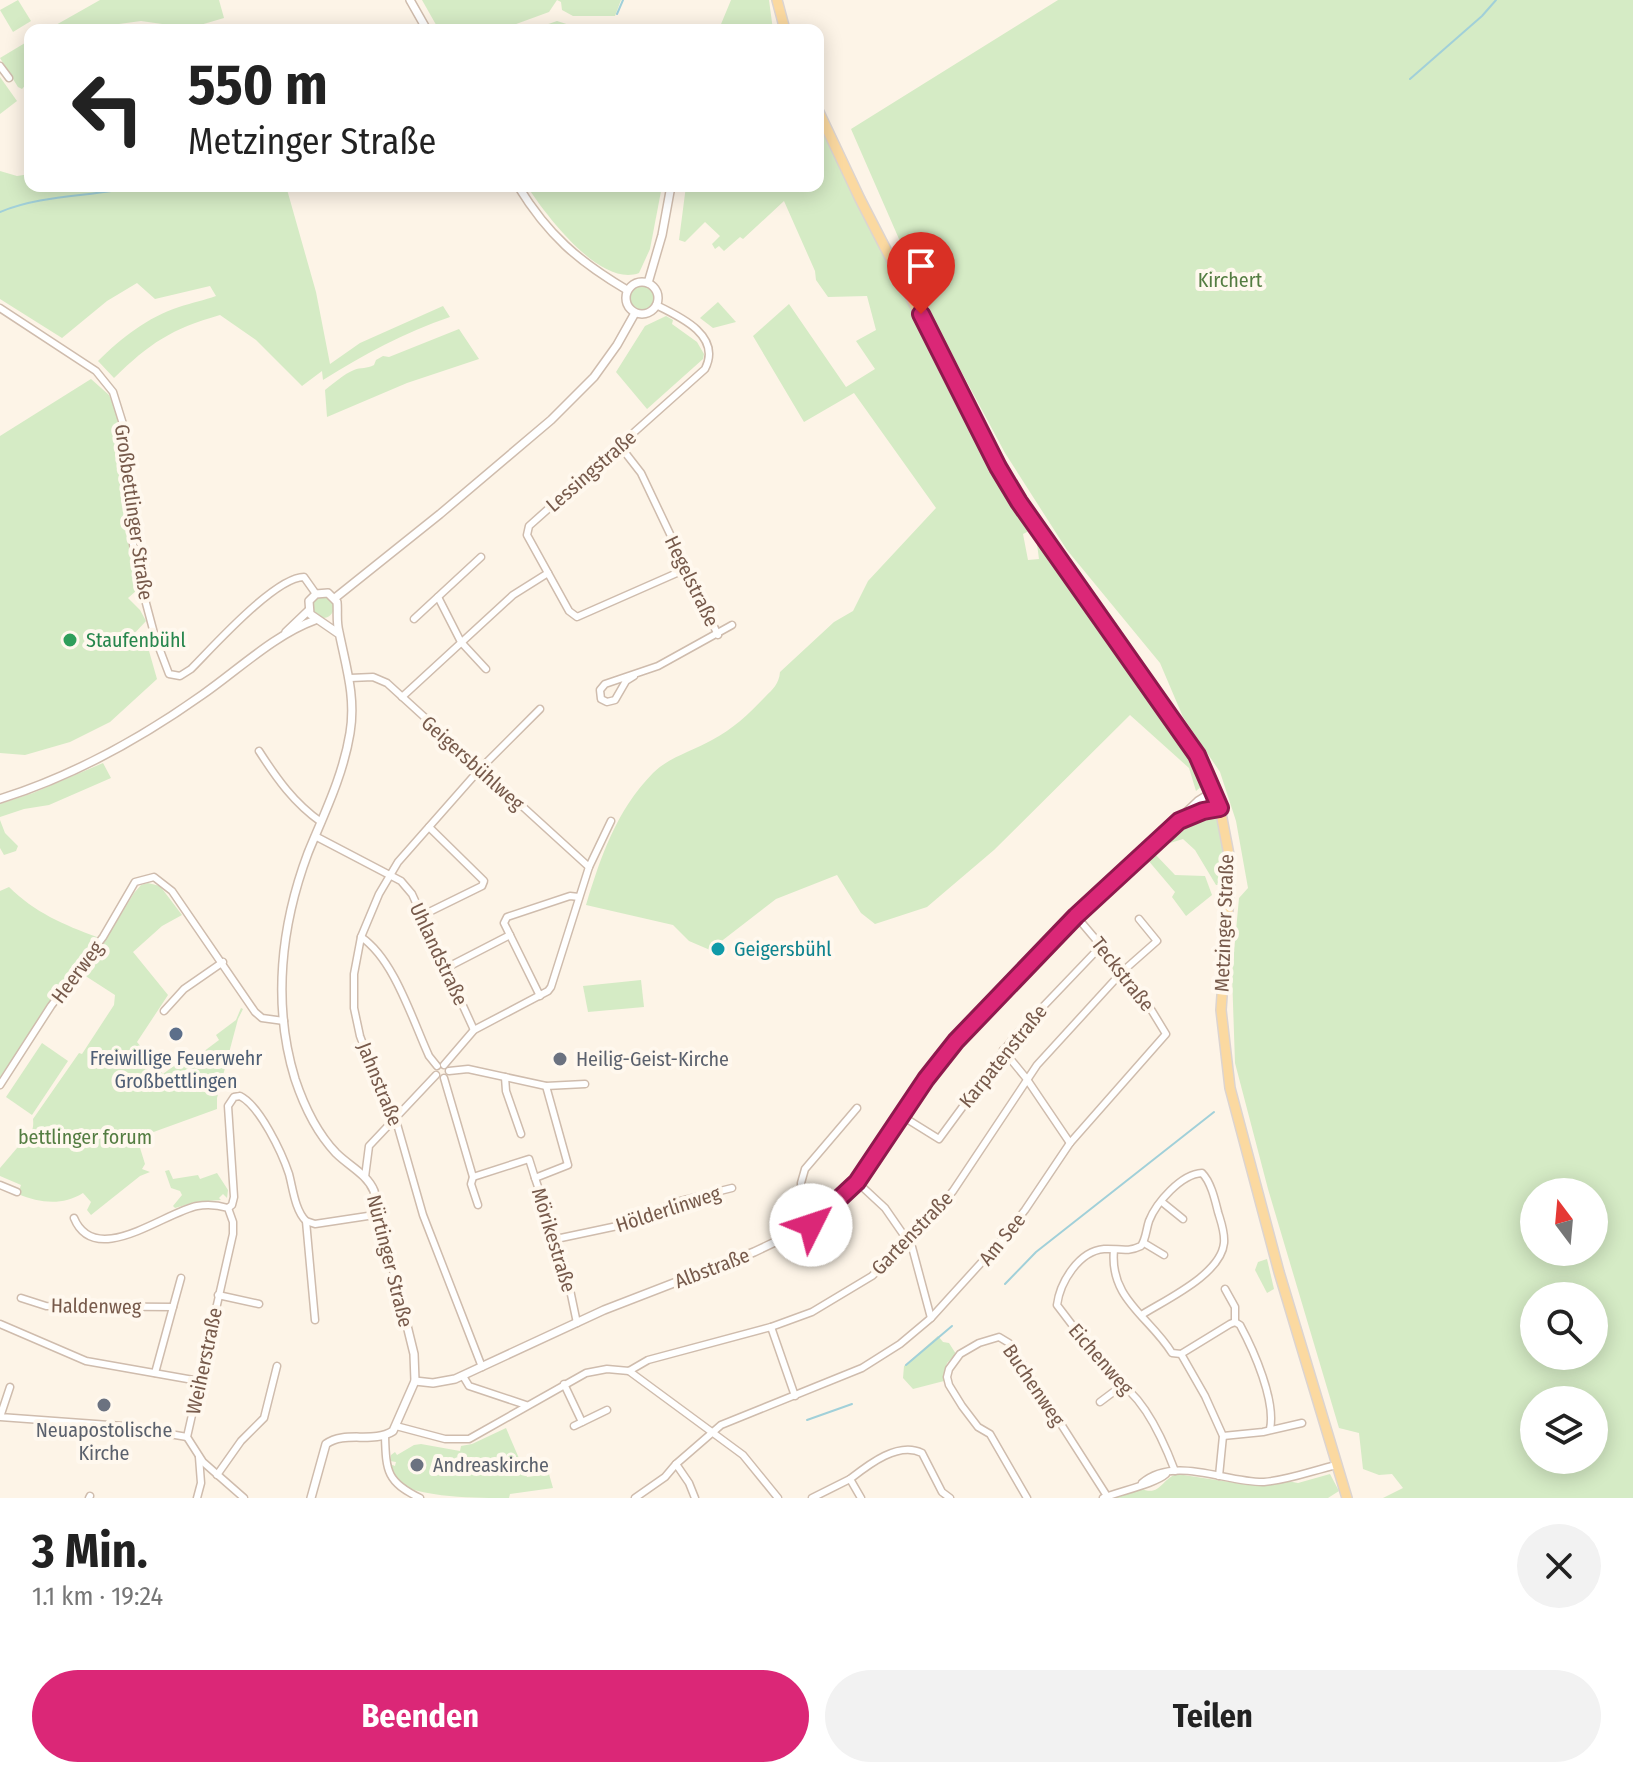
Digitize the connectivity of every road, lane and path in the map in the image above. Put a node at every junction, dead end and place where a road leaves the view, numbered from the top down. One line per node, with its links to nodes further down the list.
1 (410, 0): 3 (street)
2 (777, 0): 4 (main road)
3 (424, 24)
4 (782, 24)
5 (0, 66): 6 (street)
6 (9, 78)
7 (824, 123): 38 (main road, Metzinger Straße)
8 (522, 192): 11 (street)
9 (670, 192): 10 (street)
10 (648, 283): 11 (street); 12 (street)
11 (627, 290): 14 (street)
12 (656, 305): 14 (street); 15 (street, Lessingstraße)
13 (0, 308): 19 (street, Großbettlinger Straße)
14 (635, 313): 21 (street)
15 (620, 446): 17 (street, Hegelstraße); 18 (street, Lessingstraße)
16 (481, 557): 20 (street)
17 (686, 569): 18 (street); 28 (street, Hegelstraße)
18 (548, 573): 30 (street)
19 (316, 594): 21 (street); 22 (street)
20 (438, 597): 24 (street); 30 (street)
21 (335, 598): 23 (street)
22 (308, 611): 25 (street); 29 (street)
23 (336, 615): 25 (street); 27 (street, Nürtinger Straße)
24 (414, 619)
25 (320, 621): 27 (street); 29 (street)
26 (732, 625): 28 (street)
27 (339, 634): 33 (street, Nürtinger Straße)
28 (718, 635): 32 (street, Hegelstraße)
29 (279, 640): 39 (street)
30 (461, 642): 31 (street); 34 (street)
31 (486, 669)
32 (634, 676): 32 (street, Hegelstraße)
33 (350, 678): 34 (street, Geigersbühlweg); 43 (street, Nürtinger Straße)
34 (402, 697): 37 (street, Geigersbühlweg)
35 (540, 709): 37 (street, Jahnstraße)
36 (259, 751): 43 (street)
37 (480, 769): 44 (street, Jahnstraße); 46 (street, Geigersbühlweg)
38 (1214, 791): 40 (main road, Metzinger Straße); 42 (street, Albstraße)
39 (0, 799)
40 (1220, 808): 42 (street, Albstraße); 134 (main road, Metzinger Straße)
41 (611, 821): 46 (street)
42 (1179, 821): 50 (street, Albstraße)
43 (321, 822): 45 (street, Nürtinger Straße)
44 (429, 827): 47 (street, Jahnstraße); 49 (street)
45 (315, 836): 47 (street, Uhlandstraße); 60 (street, Nürtinger Straße)
46 (589, 867): 48 (street)
47 (390, 875): 49 (street, Uhlandstraße); 53 (street, Jahnstraße)
48 (579, 897): 52 (street); 58 (street)
49 (423, 915): 56 (street, Uhlandstraße)
50 (1076, 916): 54 (street, Teckstraße); 71 (street, Albstraße)
51 (1139, 919): 57 (street, Gartenstraße)
52 (510, 935): 56 (street); 58 (street)
53 (361, 937): 64 (street); 72 (street, Jahnstraße)
54 (1102, 945): 57 (street, Teckstraße); 63 (street, Karpatenstraße)
55 (223, 962): 59 (street); 60 (street); 68 (street, Heerweg)
56 (446, 968): 61 (street, Uhlandstraße)
57 (1123, 971): 62 (street, Teckstraße); 66 (street, Gartenstraße)
58 (540, 996): 61 (street)
59 (164, 1011)
60 (284, 1021): 75 (street, Nürtinger Straße)
61 (474, 1030): 64 (street)
62 (1166, 1034): 74 (street, Am See)
63 (1003, 1050): 66 (street); 71 (street, Karpatenstraße)
64 (442, 1071): 65 (street); 72 (street); 76 (street)
65 (505, 1077): 69 (street); 73 (street)
66 (1026, 1078): 74 (street); 91 (street, Gartenstraße)
67 (585, 1084): 69 (street)
68 (0, 1085)
69 (546, 1086): 77 (street, Mörikestraße)
70 (857, 1108): 89 (street)
71 (902, 1116): 78 (street, Albstraße)
72 (395, 1117): 75 (street); 110 (street, Jahnstraße)
73 (521, 1134)
74 (1070, 1143): 102 (street, Am See)
75 (365, 1177): 85 (street, Nürtinger Straße)
76 (473, 1177): 77 (street); 83 (street)
77 (535, 1178): 90 (street, Mörikestraße)
78 (857, 1182): 89 (street, Albstraße); 91 (street)
79 (0, 1185): 81 (street)
80 (732, 1188): 90 (street, Hölderlinweg)
81 (17, 1192)
82 (1162, 1202): 87 (street); 92 (street); 101 (street)
83 (478, 1205)
84 (228, 1208): 86 (street); 88 (street, Weiherstraße); 97 (street, Weiherstraße)
85 (381, 1214): 88 (street); 115 (street, Nürtinger Straße)
86 (74, 1218)
87 (1183, 1219)
88 (306, 1221): 103 (street)
89 (802, 1231): 105 (street, Albstraße)
90 (556, 1239): 105 (street, Mörikestraße)
91 (908, 1242): 102 (street); 107 (street, Gartenstraße)
92 (1144, 1243): 93 (street); 94 (street)
93 (1114, 1250): 101 (street); 117 (street, Eichenweg)
94 (1164, 1255)
95 (181, 1278): 100 (street, Haldenweg)
96 (1225, 1289): 104 (street)
97 (218, 1295): 99 (street, Weiherstraße); 114 (street, Weiherstraße)
98 (21, 1298): 100 (street, Haldenweg)
99 (259, 1304)
100 (173, 1307): 112 (street, Haldenweg)
101 (1143, 1314): 108 (street)
102 (931, 1318): 119 (street, Am See)
103 (315, 1320)
104 (1235, 1322): 108 (street); 127 (street)
105 (577, 1323): 110 (street, Albstraße)
106 (0, 1324): 112 (street)
107 (771, 1327): 111 (street, Gartenstraße); 119 (street)
108 (1181, 1354): 130 (street)
109 (277, 1366): 136 (street)
110 (482, 1367): 113 (street, Albstraße)
111 (629, 1371): 116 (street, Gartenstraße); 128 (street)
112 (155, 1373): 114 (street)
113 (463, 1376): 115 (street, Albstraße); 121 (street)
114 (199, 1381): 131 (street, Weiherstraße)
115 (415, 1381): 125 (street, Nürtinger Straße)
116 (564, 1384): 121 (street, Gartenstraße); 123 (street)
117 (1124, 1384): 120 (street); 135 (street, Eichenweg)
118 (10, 1387): 131 (street)
119 (795, 1396): 128 (street, Am See)
120 (1100, 1402)
121 (526, 1405): 125 (street, Gartenstraße)
122 (607, 1410): 123 (street)
123 (582, 1422): 126 (street)
124 (1302, 1423): 127 (street)
125 (396, 1426): 129 (street, Nürtinger Straße)
126 (574, 1426)
127 (1270, 1429): 130 (street)
128 (714, 1432): 133 (street, Am See); 146 (street)
129 (385, 1436): 142 (street); 143 (street)
130 (1223, 1436): 137 (street)
131 (187, 1437): 132 (street, Weiherstraße)
132 (199, 1457): 136 (street, Weiherstraße); 140 (street)
133 (676, 1464): 144 (street, Am See); 145 (street)
134 (1337, 1465): 137 (street); 151 (main road, Metzinger Straße)
135 (1175, 1471): 137 (street); 139 (street)
136 (217, 1475): 141 (street, Weiherstraße)
137 (1219, 1476)
138 (850, 1479): 147 (street); 148 (street); 149 (street)
139 (1105, 1497): 150 (street, Buchenweg)
140 (197, 1498)
141 (244, 1498)
142 (311, 1498)
143 (420, 1498)
144 (635, 1498)
145 (695, 1498)
146 (778, 1498)
147 (812, 1498)
148 (861, 1498)
149 (950, 1498)
150 (1027, 1498)
151 (1347, 1498)

